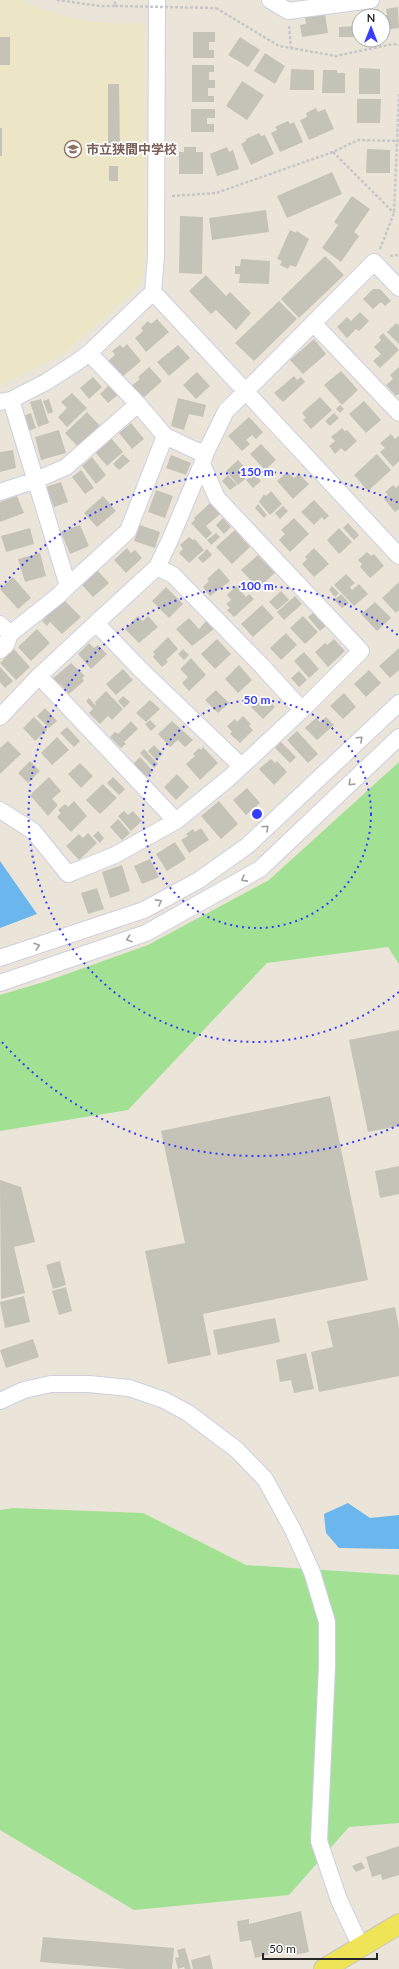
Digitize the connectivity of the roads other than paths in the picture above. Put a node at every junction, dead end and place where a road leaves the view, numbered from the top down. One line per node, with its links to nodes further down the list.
1 (157, 0): 6 (street)
2 (270, 0): 4 (street)
3 (371, 0): 4 (street)
4 (353, 1)
5 (399, 288): 7 (street)
6 (153, 292): 8 (street); 9 (street)
7 (313, 323): 9 (street); 12 (street)
8 (89, 353): 10 (street); 11 (street)
9 (246, 391): 14 (street); 17 (street)
10 (5, 401): 15 (street)
11 (138, 404): 13 (street); 15 (street)
12 (399, 413)
13 (165, 436): 14 (street); 19 (street)
14 (204, 458): 18 (street); 25 (street)
15 (35, 481): 16 (street); 19 (street)
16 (0, 492)
17 (399, 556)
18 (157, 567): 20 (street); 25 (street)
19 (68, 586): 21 (street)
20 (96, 622): 23 (street); 28 (street)
21 (5, 629): 22 (street)
22 (0, 650)
23 (39, 676): 26 (street); 30 (street)
24 (399, 703): 31 (street, one-way to 24)
25 (302, 710): 28 (street)
26 (0, 717)
27 (399, 737): 32 (street, one-way to 32)
28 (240, 767): 30 (street)
29 (0, 810): 30 (street)
30 (176, 821)
31 (0, 958)
32 (0, 983)
33 (0, 1400): 35 (street)
34 (399, 1924): 35 (main road)
35 (361, 1947): 36 (main road)
36 (324, 1969)

